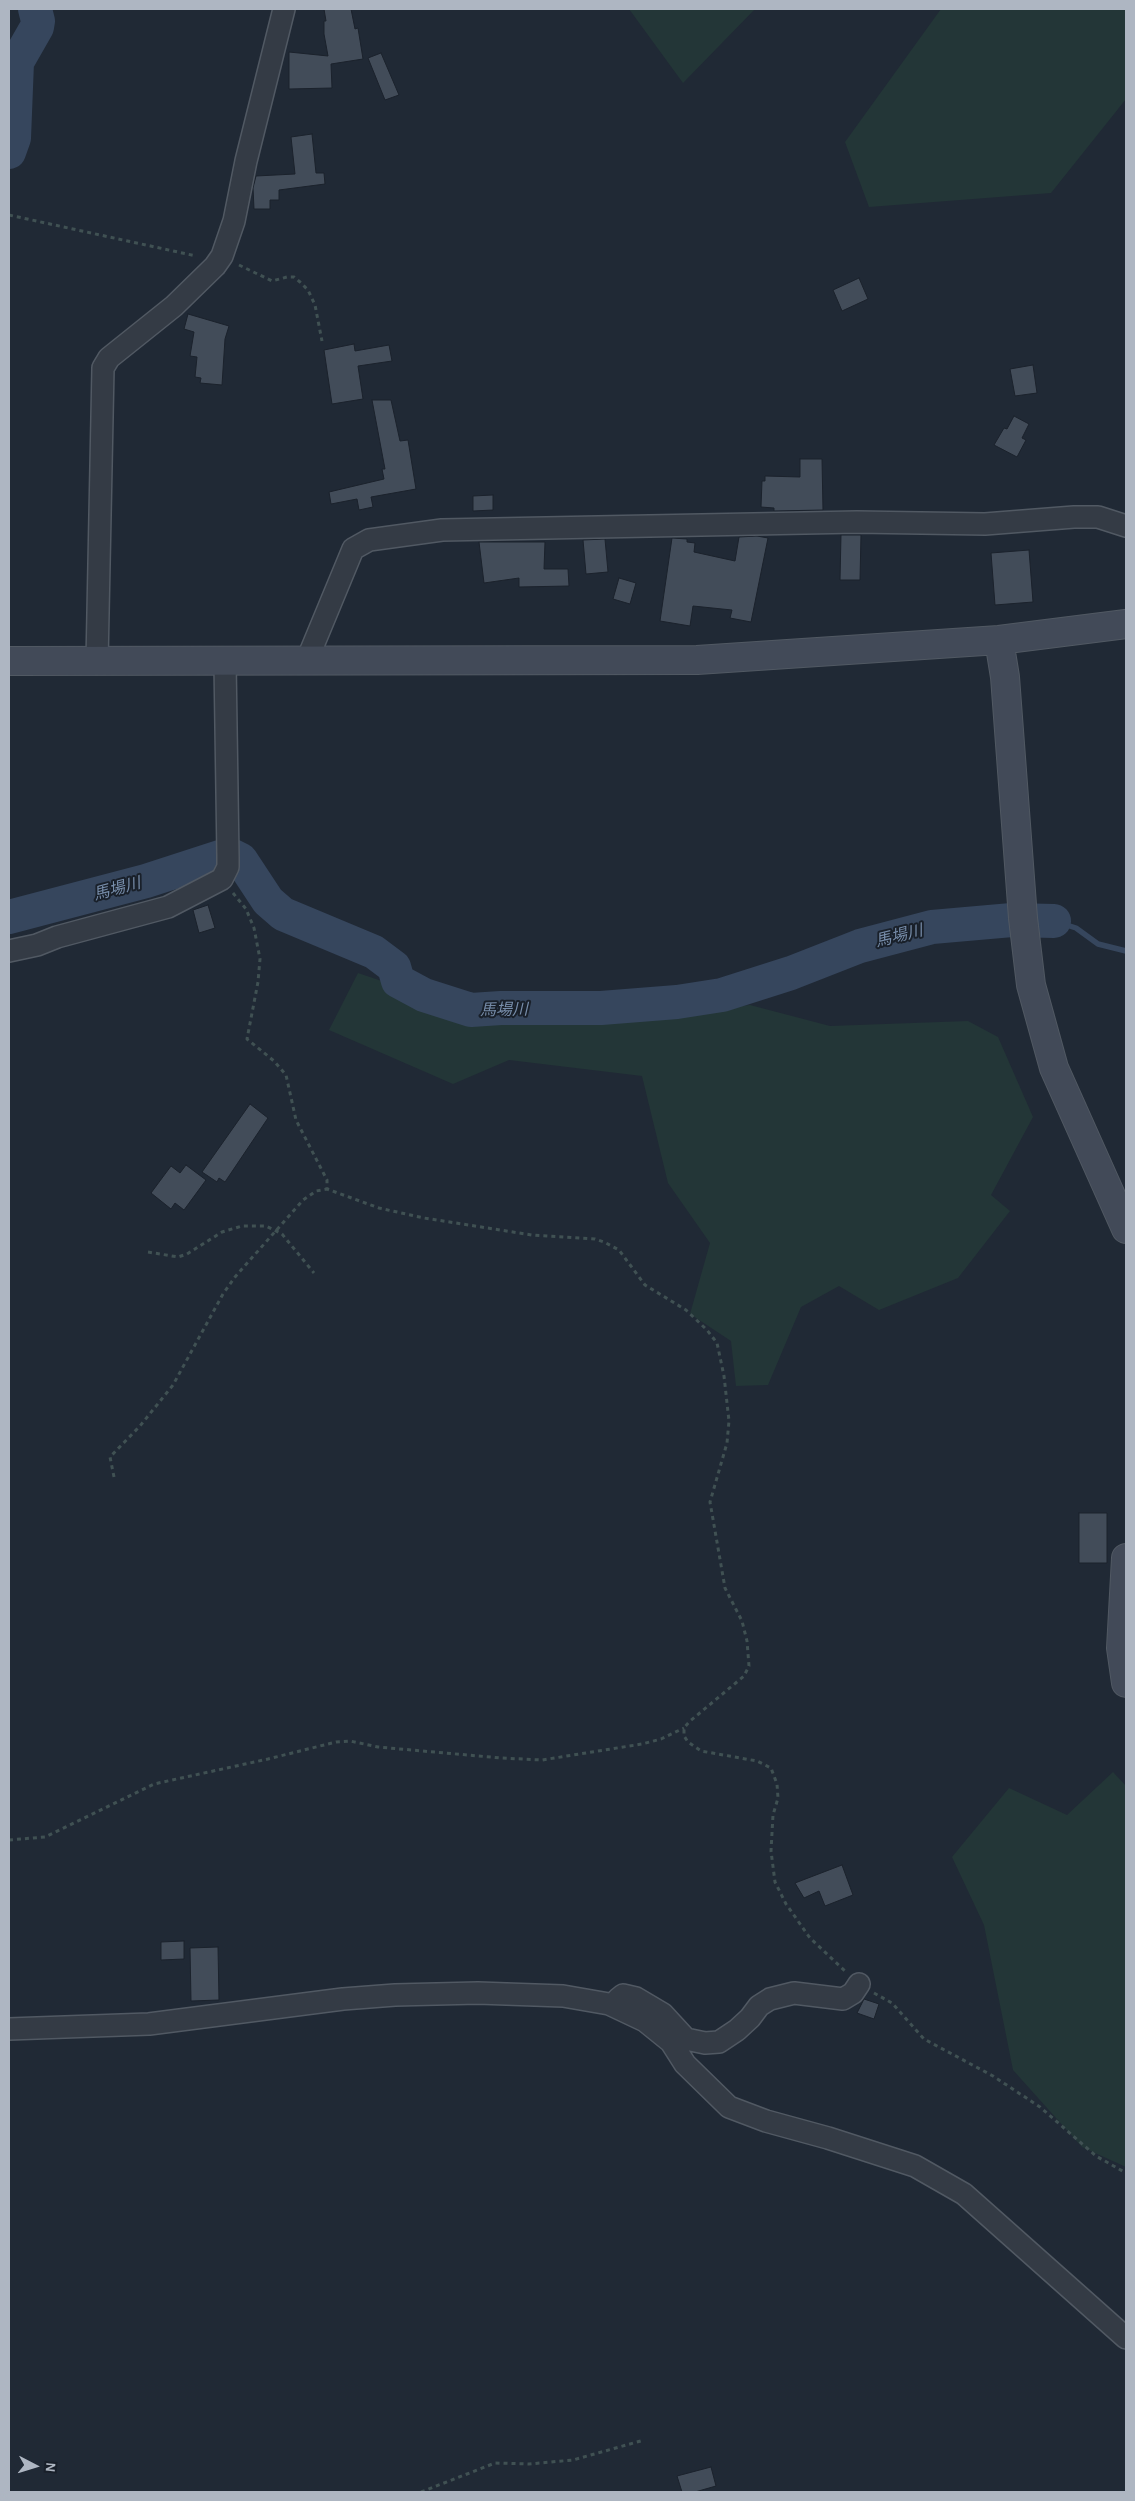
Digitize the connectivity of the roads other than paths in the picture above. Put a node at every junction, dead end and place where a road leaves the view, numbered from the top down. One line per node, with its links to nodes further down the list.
1 (284, 9): 7 (street)
2 (1126, 526): 5 (street)
3 (1126, 624): 4 (street)
4 (999, 640): 5 (street); 10 (street)
5 (306, 660): 8 (street)
6 (9, 661): 7 (street)
7 (98, 662): 8 (street)
8 (225, 662): 9 (street)
9 (9, 951)
10 (1120, 1196): 11 (street)
11 (1126, 1230)
12 (1126, 1558): 13 (street)
13 (1126, 1682)
14 (858, 1984): 15 (street)
15 (616, 2007): 16 (street); 17 (street)
16 (9, 2029)
17 (1126, 2338)

